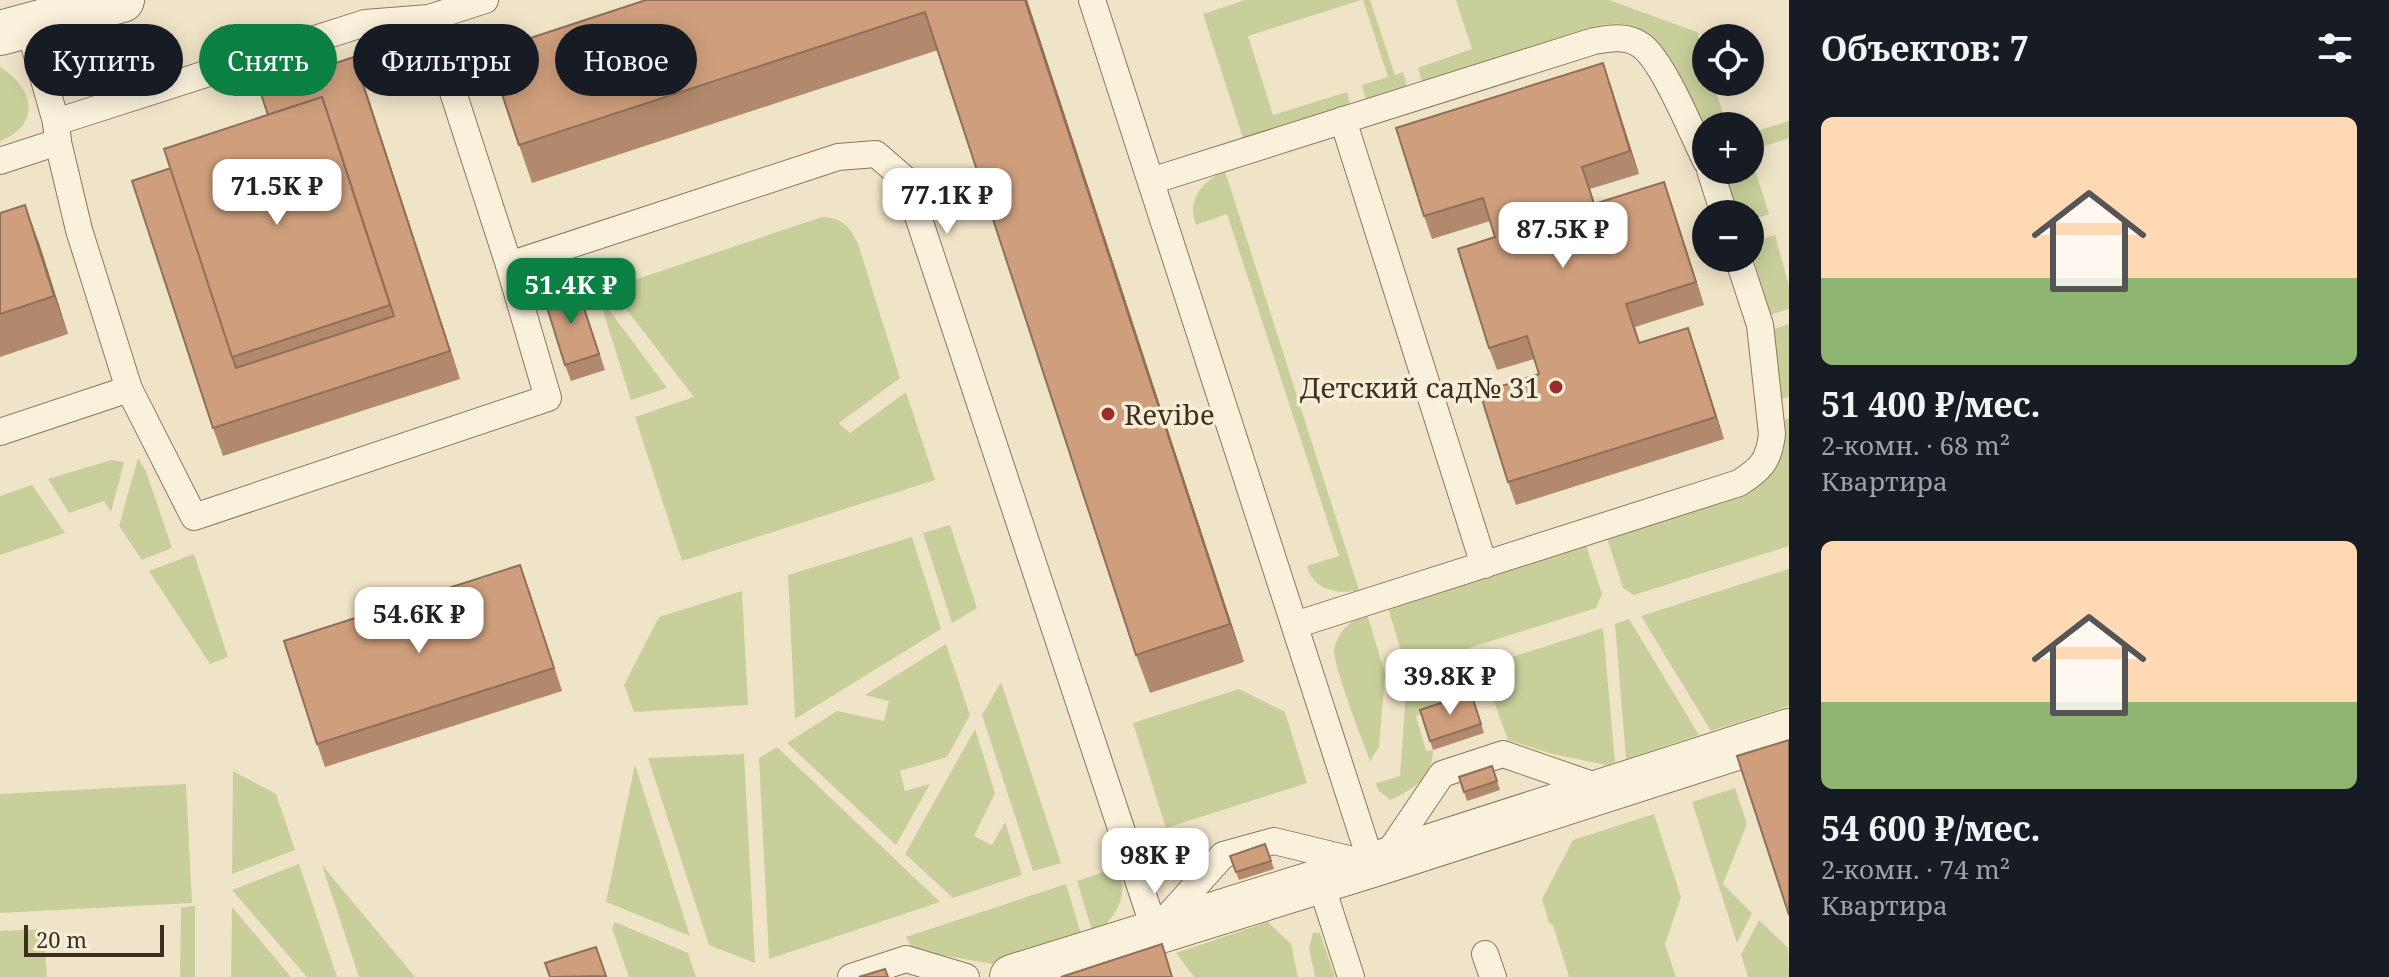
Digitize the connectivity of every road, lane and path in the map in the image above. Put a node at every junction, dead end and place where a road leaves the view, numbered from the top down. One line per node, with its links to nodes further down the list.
1 (122, 0): 5 (street)
2 (485, 0): 4 (lane)
3 (1092, 0): 10 (lane)
4 (429, 18): 7 (lane); 11 (lane)
5 (14, 30): 7 (lane)
6 (1343, 120): 8 (lane); 10 (lane); 15 (lane)
7 (57, 132): 9 (lane); 13 (lane)
8 (1692, 133)
9 (0, 161)
10 (1151, 181): 16 (lane)
11 (509, 265): 13 (lane); 21 (lane)
12 (1743, 272): 15 (lane)
13 (129, 389): 14 (lane)
14 (0, 432)
15 (1484, 565): 16 (lane)
16 (1295, 625): 19 (lane)
17 (1789, 731): 18 (street)
18 (1607, 790): 19 (street); 19 (lane)
19 (1378, 863): 20 (street); 21 (lane)
20 (1320, 881): 21 (street); 25 (lane)
21 (1155, 931): 24 (street)
22 (851, 977): 23 (lane)
23 (966, 977)
24 (1012, 977)
25 (1351, 977)

